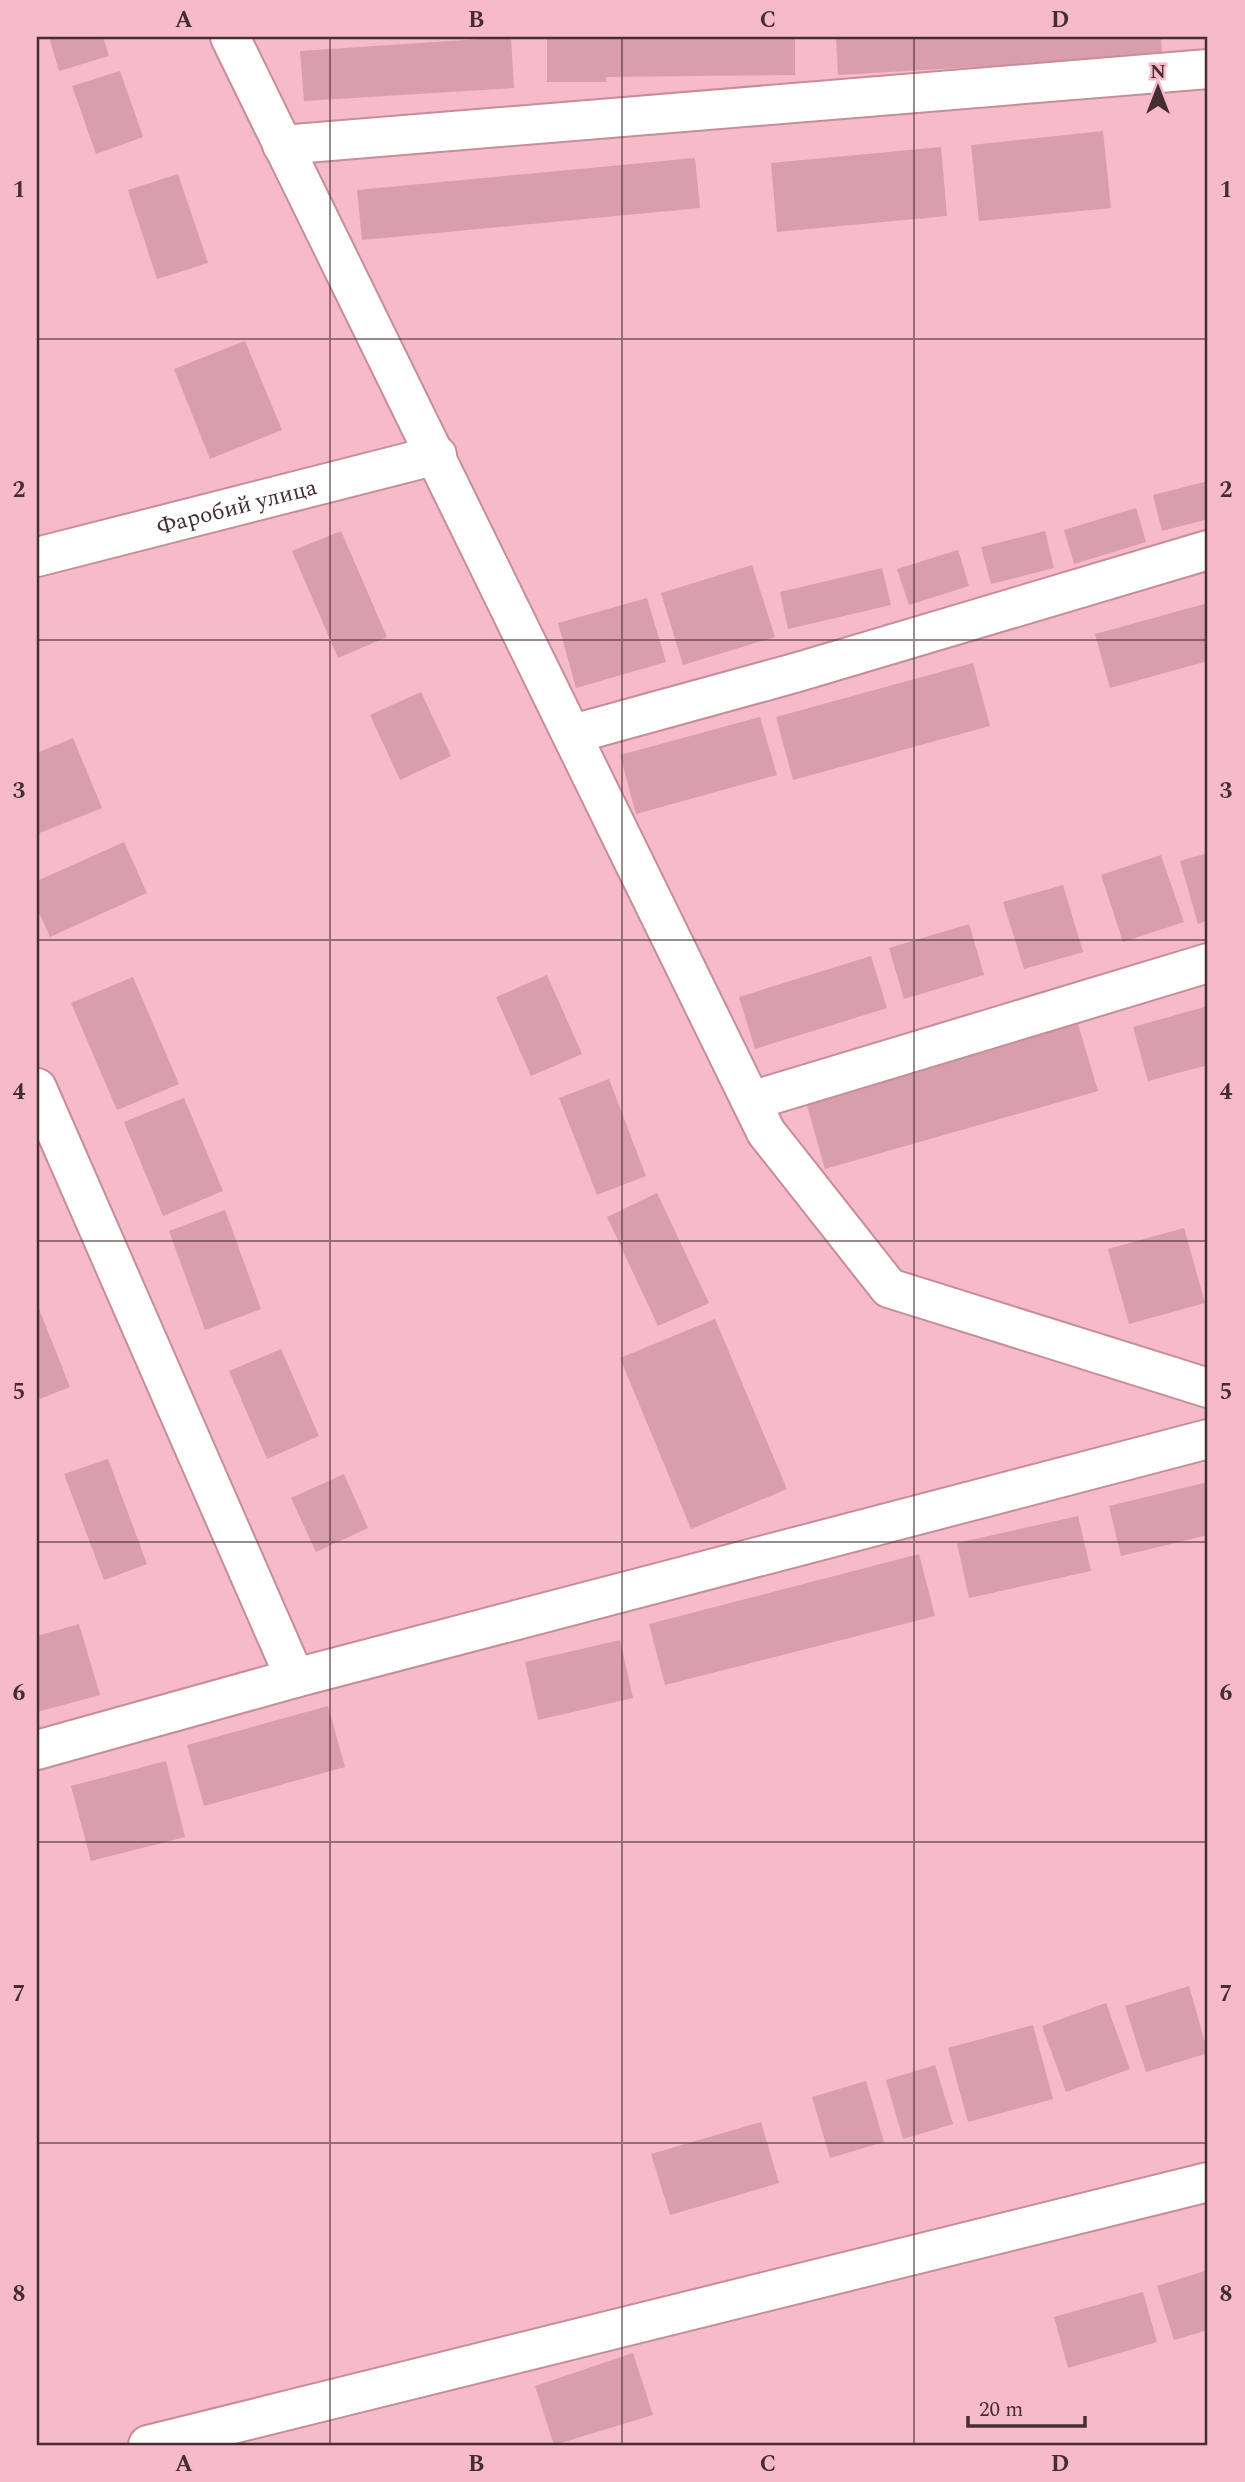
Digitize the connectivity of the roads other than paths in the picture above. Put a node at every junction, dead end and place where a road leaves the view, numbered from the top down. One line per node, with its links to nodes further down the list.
1 (230, 37): 3 (street)
2 (1208, 69): 3 (street)
3 (282, 145): 4 (street)
4 (438, 455): 6 (street, Фаробий улица); 7 (street)
5 (1208, 550): 7 (street)
6 (37, 557)
7 (573, 734): 10 (street)
8 (1208, 963): 10 (street)
9 (37, 1088): 13 (street)
10 (751, 1101): 11 (street)
11 (1208, 1388)
12 (1208, 1439): 13 (street)
13 (295, 1678): 14 (street)
14 (37, 1750)
15 (1208, 2182): 16 (street)
16 (148, 2445)

